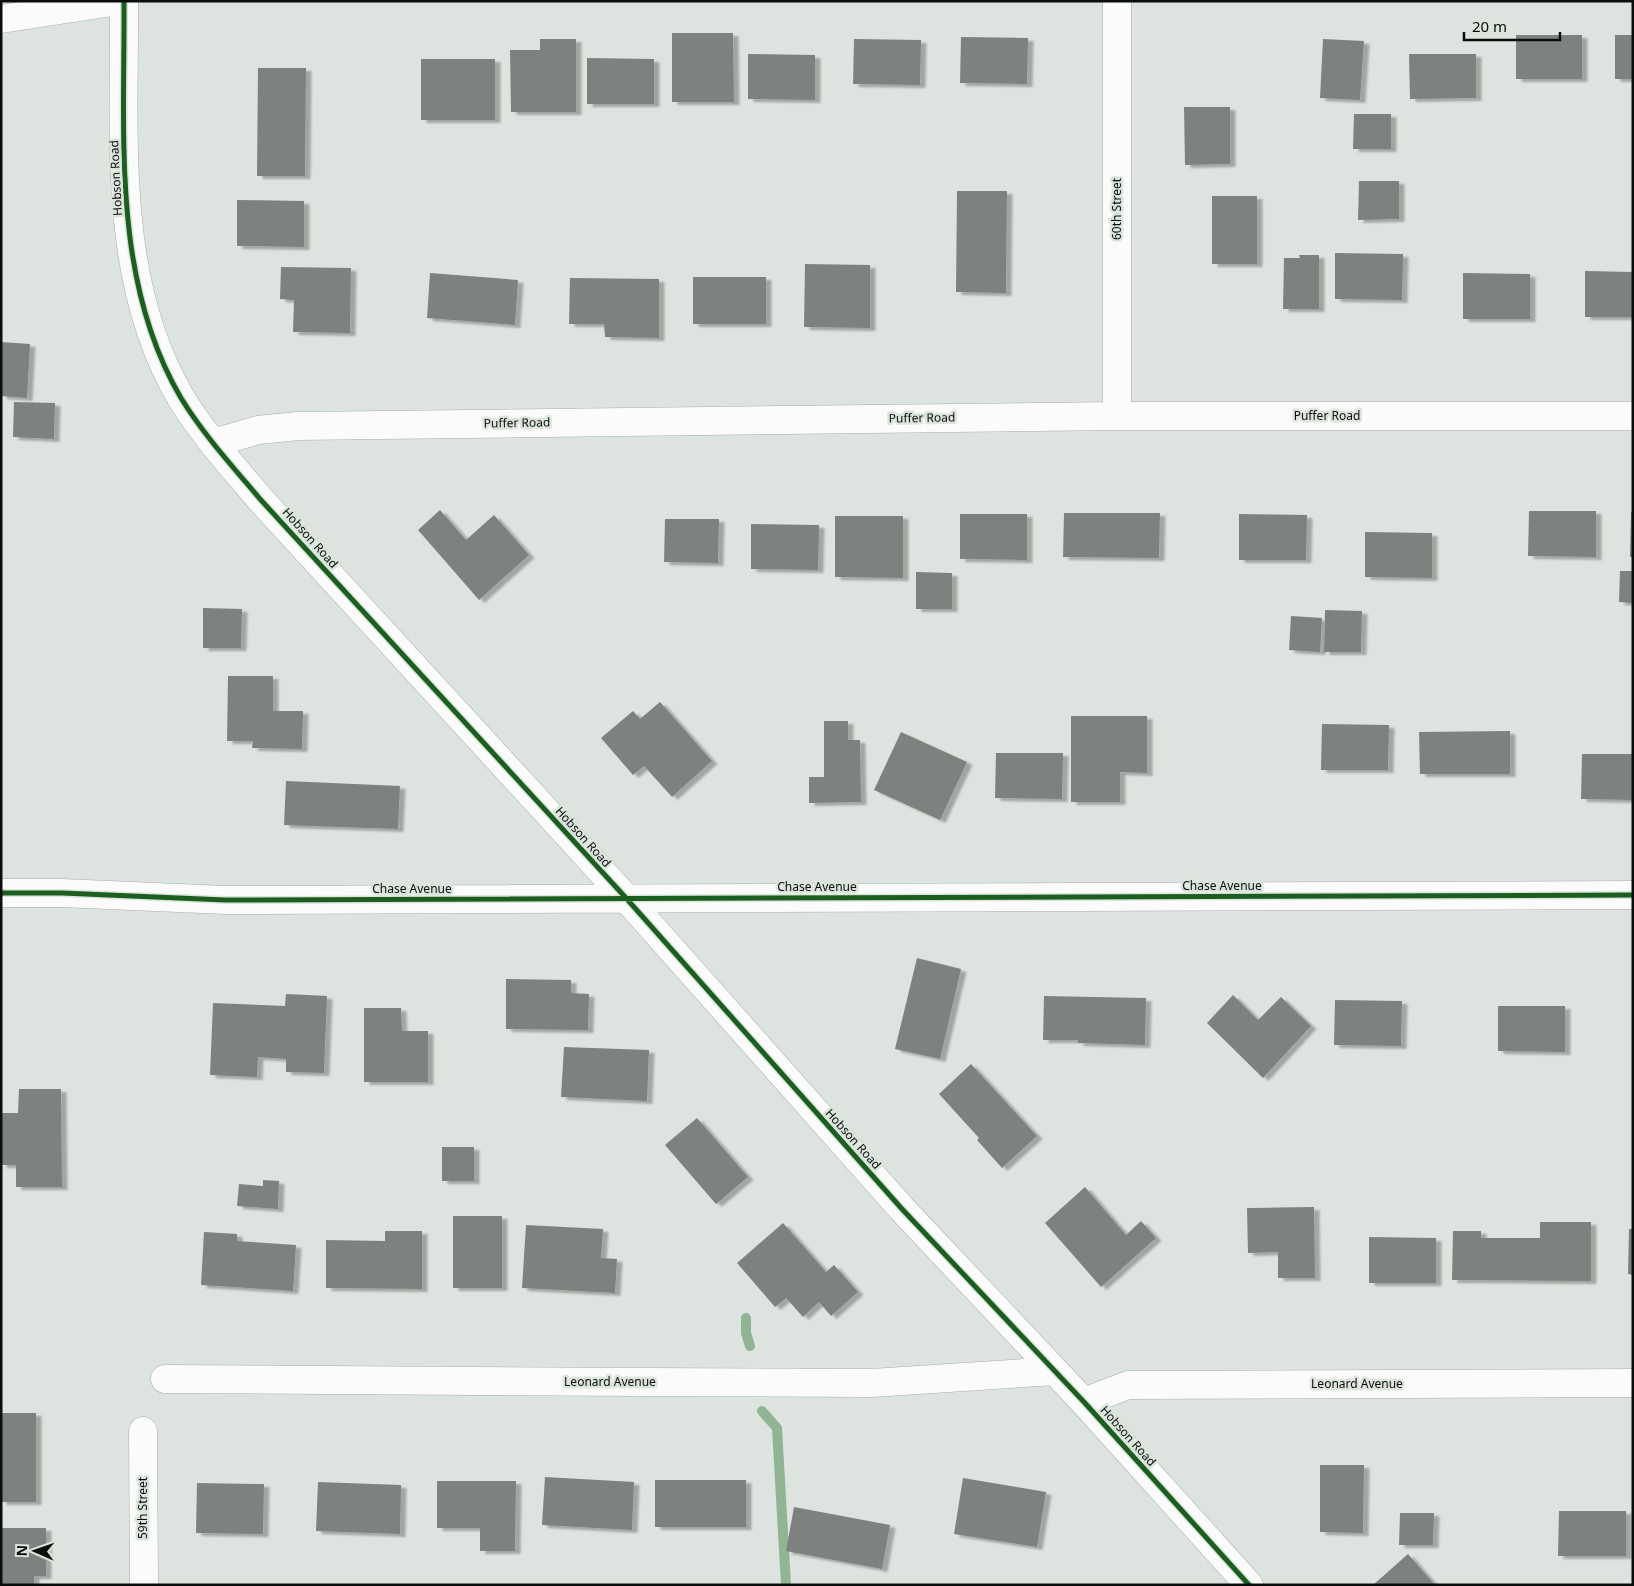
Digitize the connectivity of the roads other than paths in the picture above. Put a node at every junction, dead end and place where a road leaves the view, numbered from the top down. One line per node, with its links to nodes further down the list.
1 (119, 1): 4 (street)
2 (124, 1): 7 (street, Hobson Road)
3 (1117, 1): 5 (street, 60th Street)
4 (1, 19)
5 (1116, 416): 6 (street, Puffer Road); 7 (street, Puffer Road)
6 (1633, 416)
7 (214, 443): 10 (street, Hobson Road)
8 (1, 893): 10 (street, Chase Avenue)
9 (1633, 895): 10 (street, Chase Avenue)
10 (626, 898): 11 (street, Hobson Road)
11 (1055, 1371): 12 (street, Leonard Avenue); 14 (street, Hobson Road)
12 (165, 1379)
13 (1633, 1383): 14 (street, Leonard Avenue)
14 (1084, 1402): 17 (street, Hobson Road)
15 (143, 1431): 16 (street, 59th Street)
16 (144, 1585)
17 (1249, 1585)

